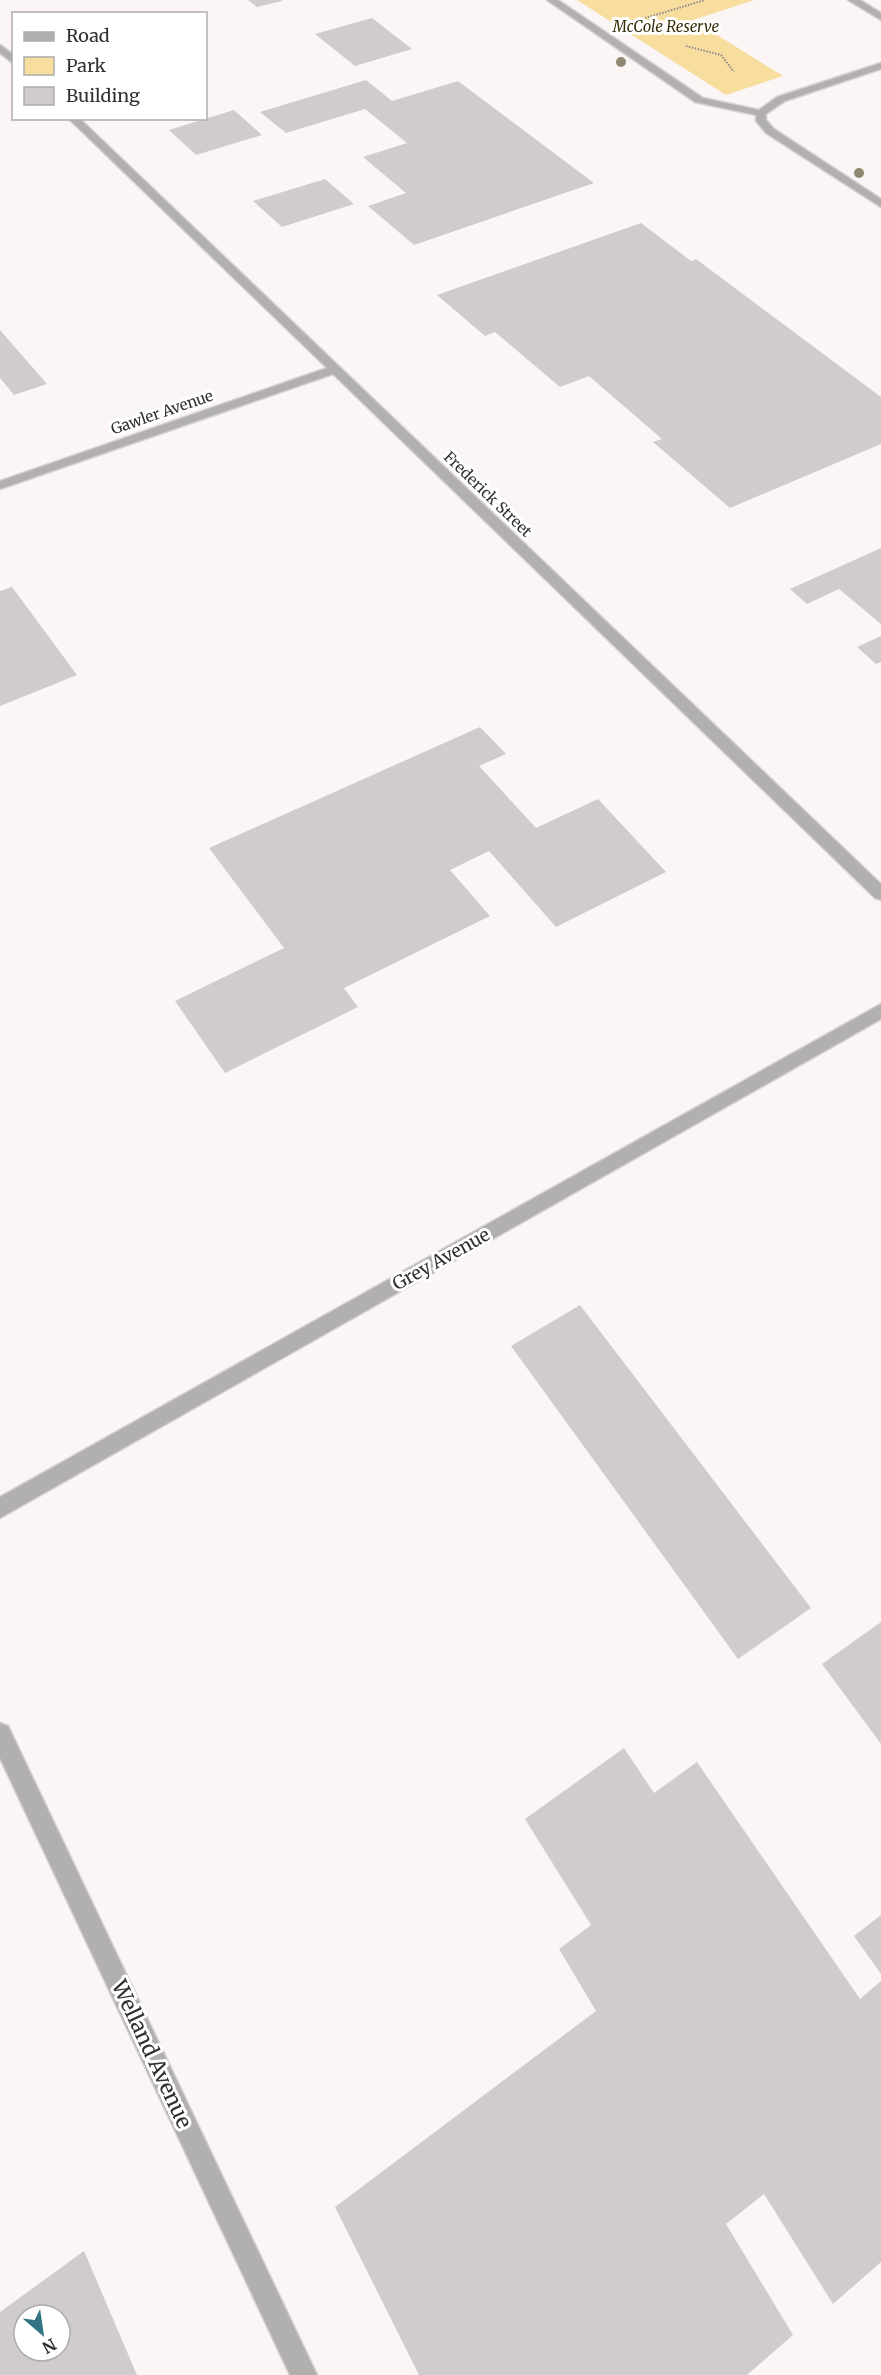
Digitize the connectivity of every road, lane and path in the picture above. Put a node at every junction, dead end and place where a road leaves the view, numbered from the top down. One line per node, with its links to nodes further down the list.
1 (552, 0): 5 (street)
2 (705, 0): 5 (path)
3 (853, 0): 4 (street)
4 (881, 17)
5 (602, 33): 9 (street)
6 (0, 48): 7 (street)
7 (12, 60)
8 (881, 66): 9 (street)
9 (761, 113): 11 (street)
10 (75, 120): 12 (street, Frederick Street)
11 (881, 204)
12 (334, 370): 13 (street, Gawler Avenue); 14 (street, Frederick Street)
13 (0, 486)
14 (881, 894)
15 (881, 1011): 16 (street, Grey Avenue)
16 (0, 1508)
17 (0, 1734): 18 (street, Welland Avenue)
18 (304, 2375)

